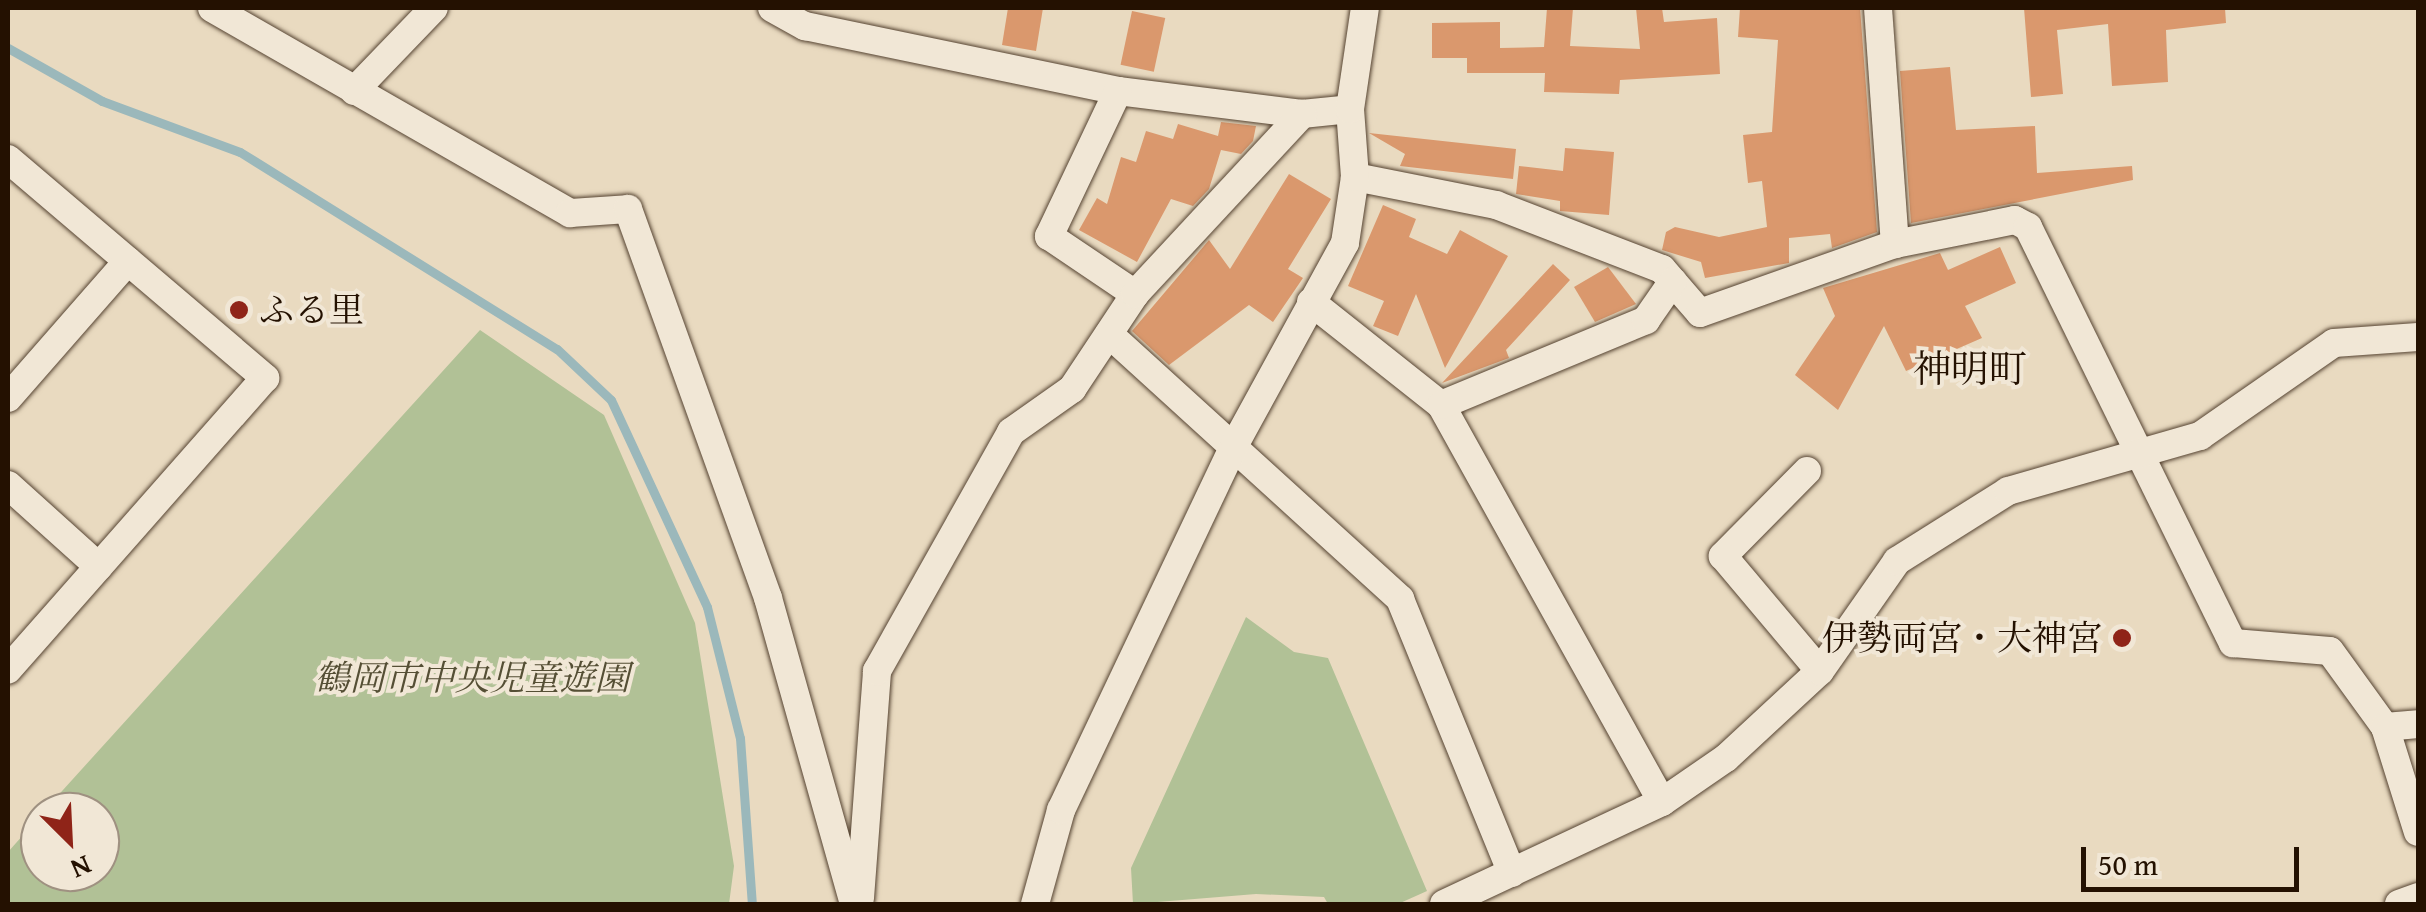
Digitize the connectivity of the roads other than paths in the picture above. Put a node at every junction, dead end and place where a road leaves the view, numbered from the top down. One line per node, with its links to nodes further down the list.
1 (212, 8): 6 (street)
2 (434, 8): 6 (street)
3 (772, 8): 7 (street)
4 (1365, 8): 8 (street)
5 (1878, 8): 12 (street)
6 (354, 90): 34 (street)
7 (1118, 90): 9 (street); 15 (street)
8 (1350, 109): 9 (street); 11 (street)
9 (1302, 114): 15 (street)
10 (8, 159): 13 (street)
11 (1356, 177): 14 (street); 16 (street)
12 (1895, 244): 14 (street); 22 (street)
13 (128, 262): 19 (street); 25 (street)
14 (1673, 281): 20 (street)
15 (1135, 294): 17 (street)
16 (1311, 302): 20 (street); 21 (street)
17 (1109, 334): 21 (street); 34 (street)
18 (2418, 337): 22 (street)
19 (8, 398)
20 (1440, 405): 30 (street)
21 (1234, 444): 32 (street); 35 (street)
22 (2136, 454): 27 (street); 29 (street)
23 (1808, 471): 27 (street)
24 (8, 485): 25 (street)
25 (99, 566): 26 (street)
26 (8, 670)
27 (1820, 671): 30 (street)
28 (2418, 724): 29 (street)
29 (2384, 727): 31 (street)
30 (1662, 802): 32 (street)
31 (2418, 832)
32 (1512, 873): 36 (street)
33 (2418, 896): 37 (street)
34 (857, 904)
35 (1035, 904)
36 (1444, 904)
37 (2399, 904)

